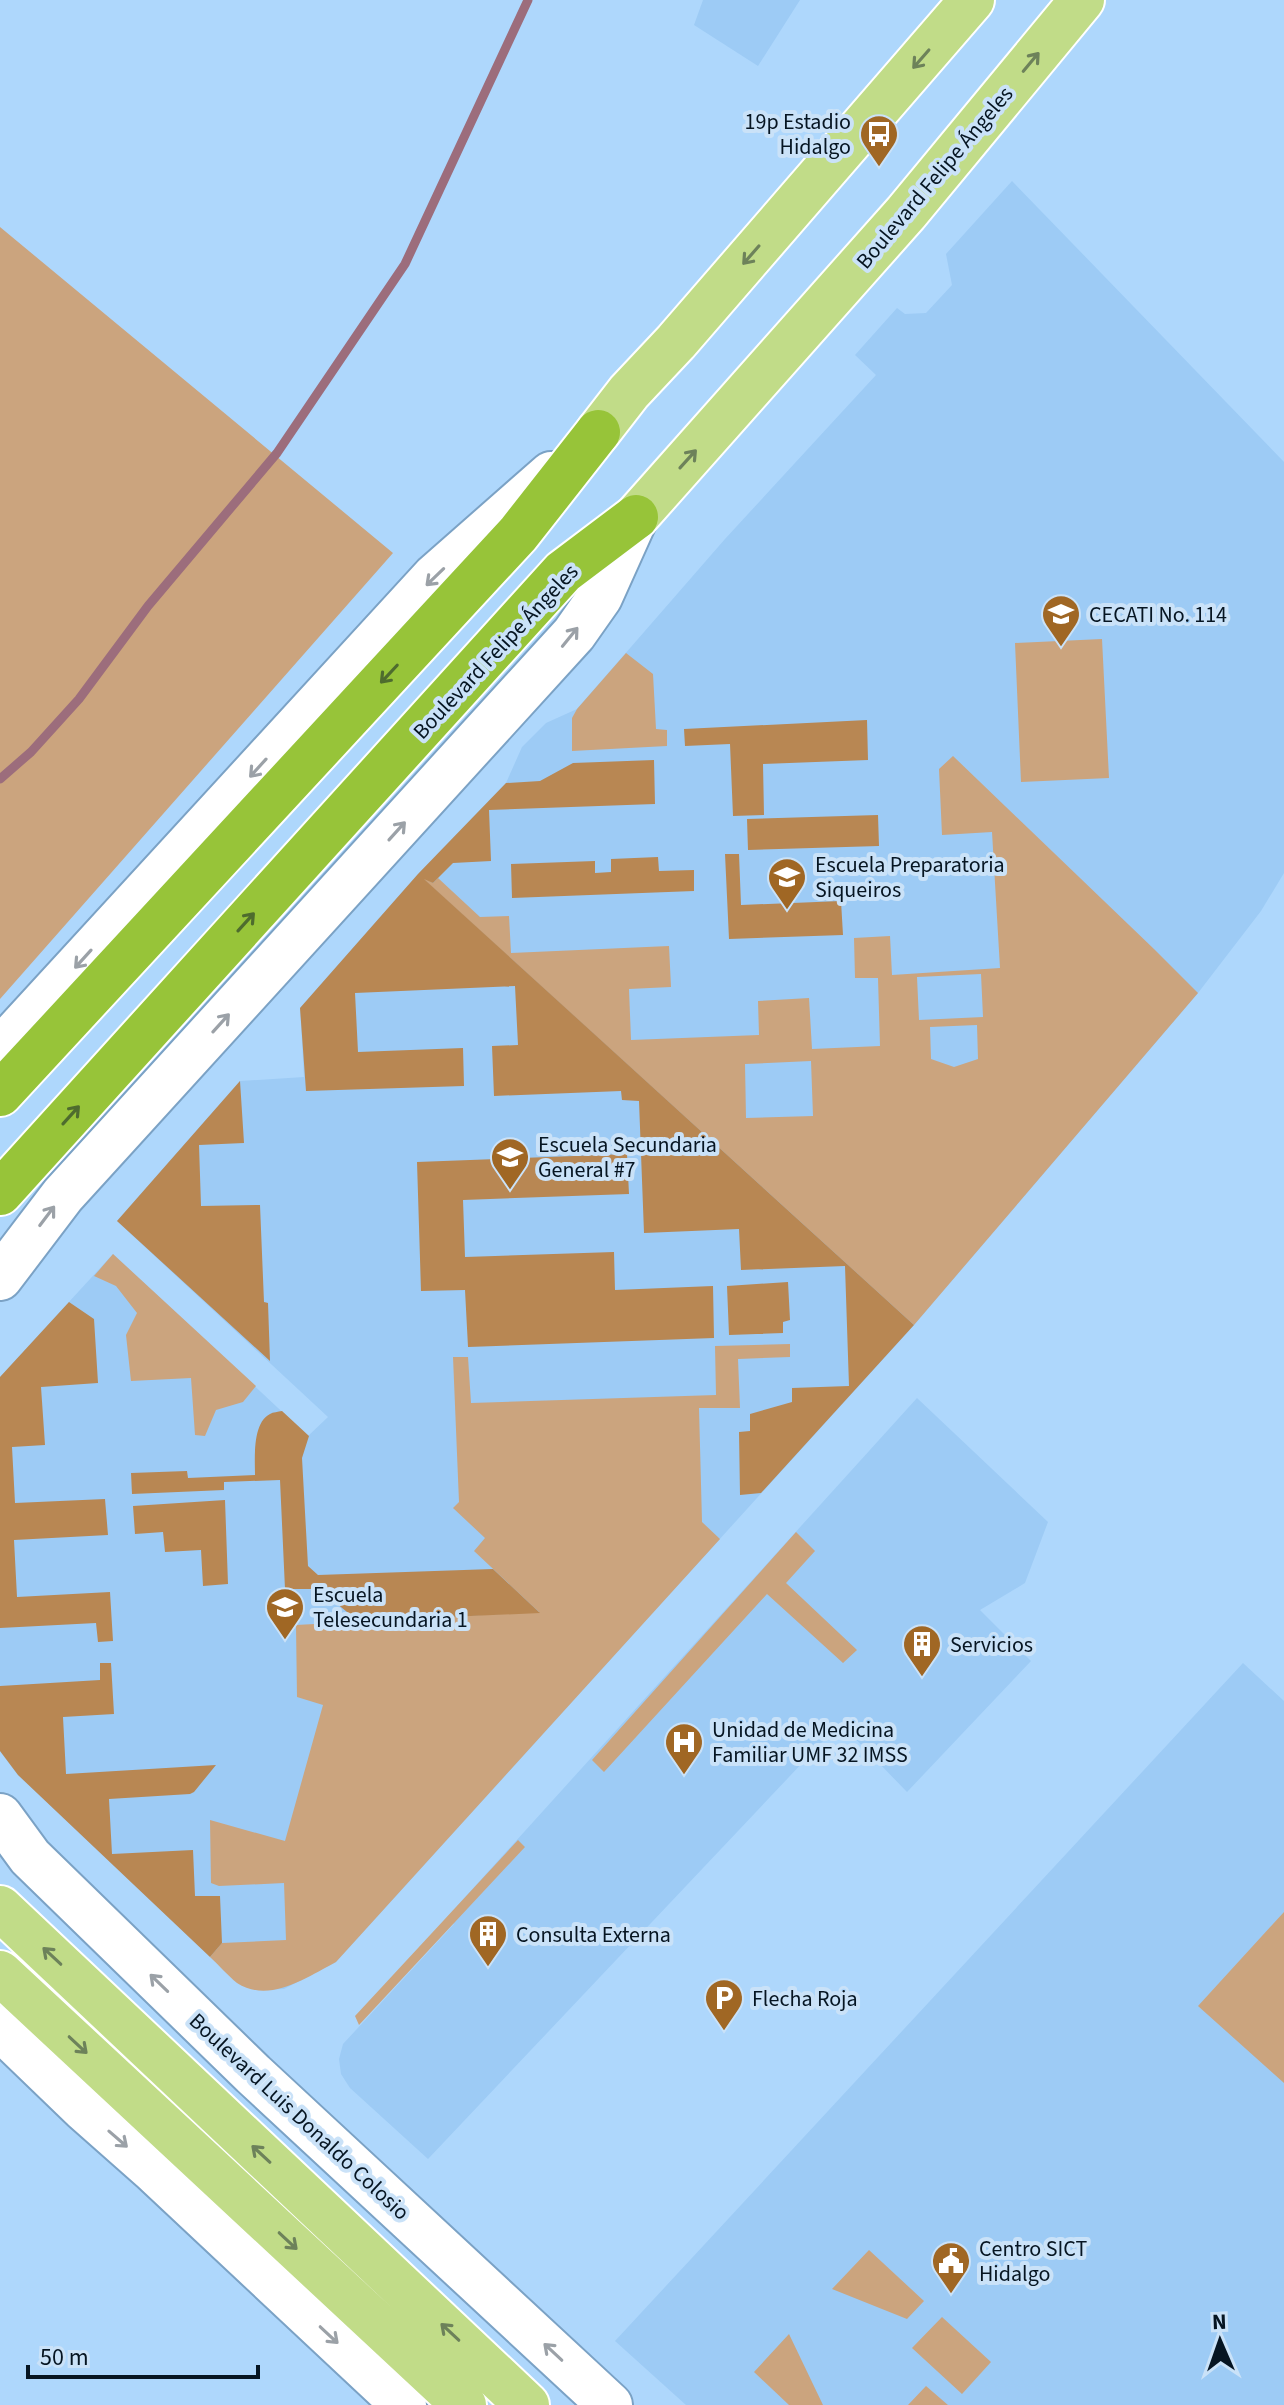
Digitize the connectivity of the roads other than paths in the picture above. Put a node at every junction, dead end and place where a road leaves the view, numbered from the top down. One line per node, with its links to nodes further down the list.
1 (972, 0): 3 (main road, one-way to 3)
2 (1082, 0): 4 (main road, Boulevard Felipe Ángeles, one-way to 2)
3 (598, 432): 5 (main road, one-way to 5); 6 (highway, one-way to 6)
4 (636, 517): 7 (highway, Boulevard Felipe Ángeles, one-way to 4); 8 (main road, one-way to 4)
5 (0, 1050)
6 (0, 1094)
7 (0, 1193)
8 (0, 1278)
9 (0, 1816): 10 (main road, Boulevard Luis Donaldo Colosio)
10 (15, 1849): 17 (main road, Boulevard Luis Donaldo Colosio, one-way to 10)
11 (0, 1908): 16 (main road, one-way to 11)
12 (0, 1973): 15 (main road, one-way to 15)
13 (0, 2028): 14 (main road, one-way to 14)
14 (404, 2405)
15 (464, 2405)
16 (527, 2405)
17 (610, 2405)

